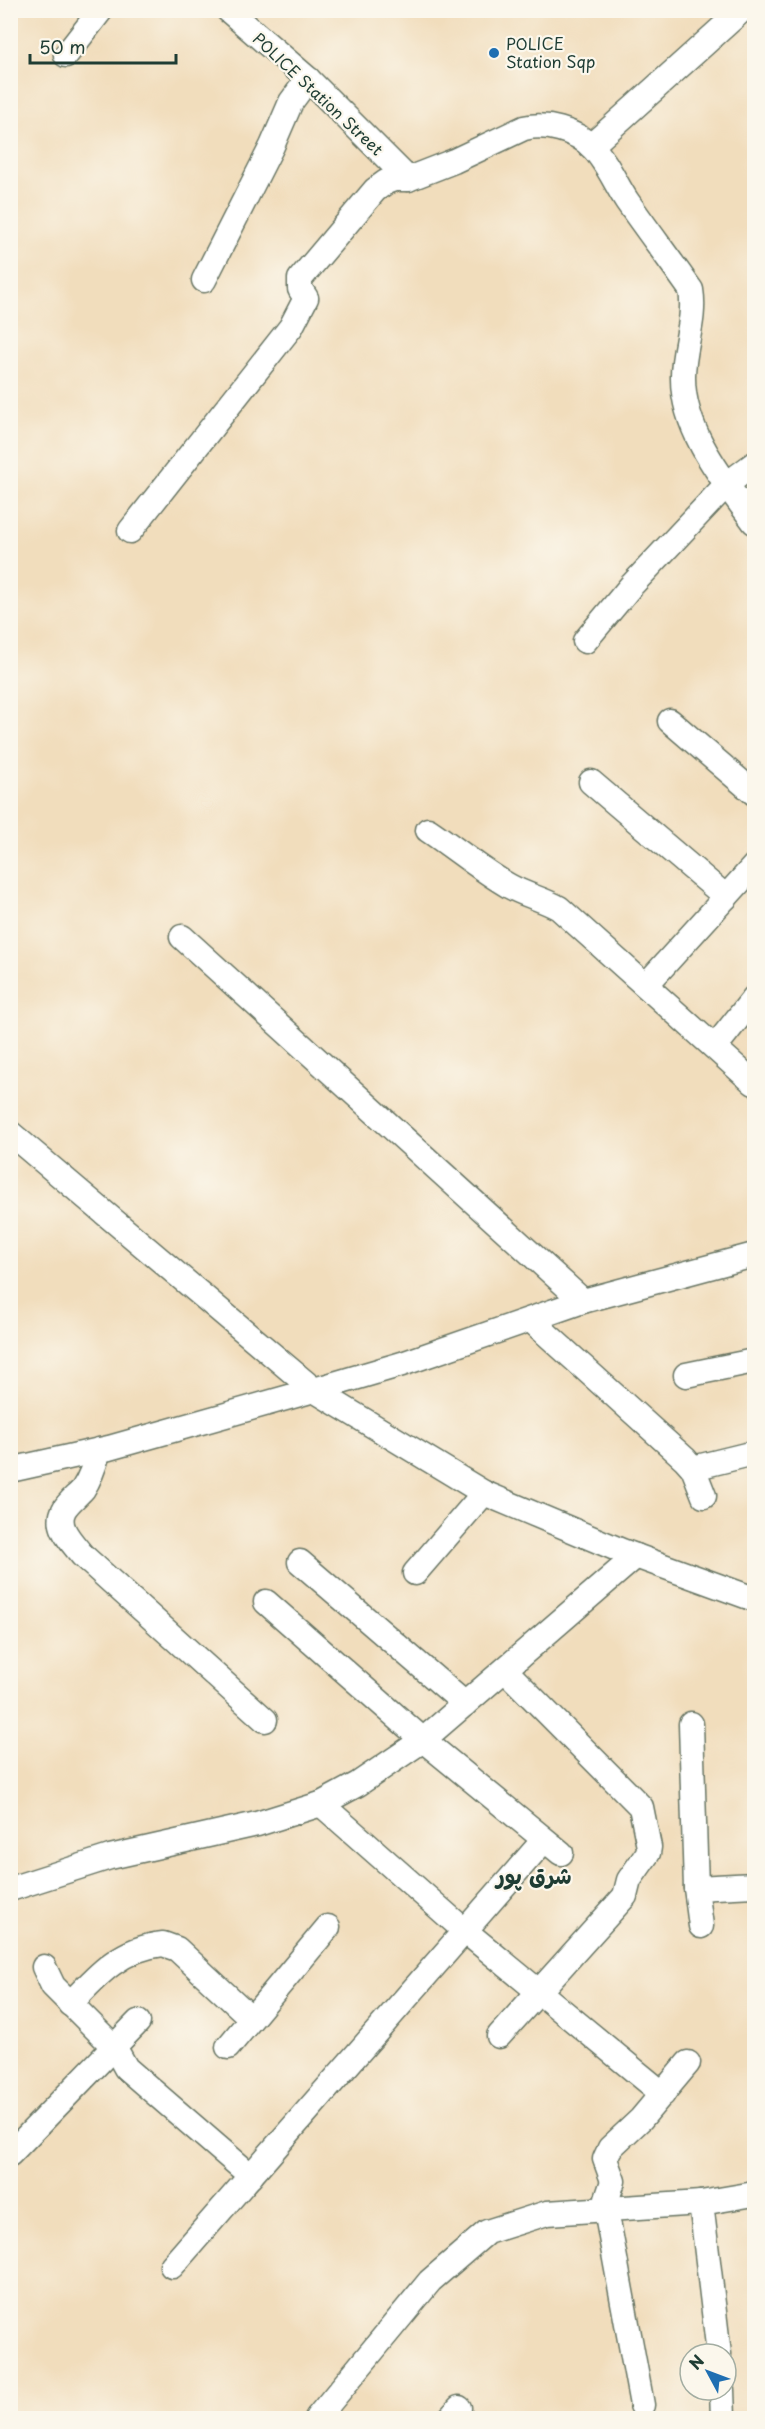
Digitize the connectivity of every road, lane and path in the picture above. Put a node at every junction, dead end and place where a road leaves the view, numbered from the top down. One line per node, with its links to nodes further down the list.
1 (101, 10): 4 (street)
2 (228, 10): 5 (street, POLICE Station Street)
3 (742, 10): 6 (street)
4 (66, 55)
5 (308, 80): 7 (street, POLICE Station Street); 8 (street)
6 (591, 146): 7 (street); 10 (street)
7 (408, 179): 12 (street)
8 (204, 280)
9 (754, 464): 10 (street)
10 (727, 484): 11 (street); 13 (street)
11 (754, 522)
12 (130, 531)
13 (585, 641)
14 (670, 721): 16 (street)
15 (591, 782): 19 (street)
16 (754, 793)
17 (428, 830): 21 (street)
18 (754, 866): 19 (street)
19 (726, 897): 21 (street)
20 (182, 937): 27 (street)
21 (646, 985): 23 (street)
22 (754, 998): 23 (street)
23 (715, 1047): 24 (street)
24 (754, 1083)
25 (10, 1132): 31 (street)
26 (754, 1255): 27 (street)
27 (584, 1301): 28 (street)
28 (531, 1320): 31 (street); 34 (street)
29 (754, 1360): 30 (street)
30 (686, 1376)
31 (314, 1390): 32 (street); 36 (street)
32 (99, 1450): 35 (street); 45 (street)
33 (754, 1453): 34 (street)
34 (693, 1468): 37 (street)
35 (10, 1470)
36 (484, 1493): 38 (street); 40 (street)
37 (704, 1496)
38 (636, 1556): 41 (street); 43 (street)
39 (300, 1562): 44 (street)
40 (415, 1573)
41 (754, 1599)
42 (266, 1602): 47 (street)
43 (505, 1670): 44 (street); 56 (street)
44 (465, 1704): 47 (street)
45 (266, 1720)
46 (691, 1724): 50 (street)
47 (423, 1740): 48 (street); 54 (street)
48 (321, 1804): 51 (street); 54 (street)
49 (754, 1885): 50 (street)
50 (696, 1888): 52 (street)
51 (10, 1889)
52 (700, 1926)
53 (328, 1927): 58 (street)
54 (465, 1930): 56 (street); 66 (street)
55 (44, 1967): 57 (street)
56 (538, 1991): 60 (street); 64 (street)
57 (70, 2004): 58 (street); 62 (street)
58 (251, 2018): 61 (street)
59 (138, 2022): 62 (street)
60 (499, 2036)
61 (228, 2047)
62 (115, 2048): 65 (street); 66 (street)
63 (688, 2064): 64 (street)
64 (663, 2094): 69 (street)
65 (10, 2154)
66 (251, 2175): 70 (street)
67 (754, 2194): 68 (street)
68 (701, 2203): 69 (street); 71 (street)
69 (606, 2210): 73 (street); 74 (street)
70 (172, 2266)
71 (718, 2342)
72 (722, 2402): 75 (street)
73 (642, 2405)
74 (317, 2418)
75 (723, 2418)

